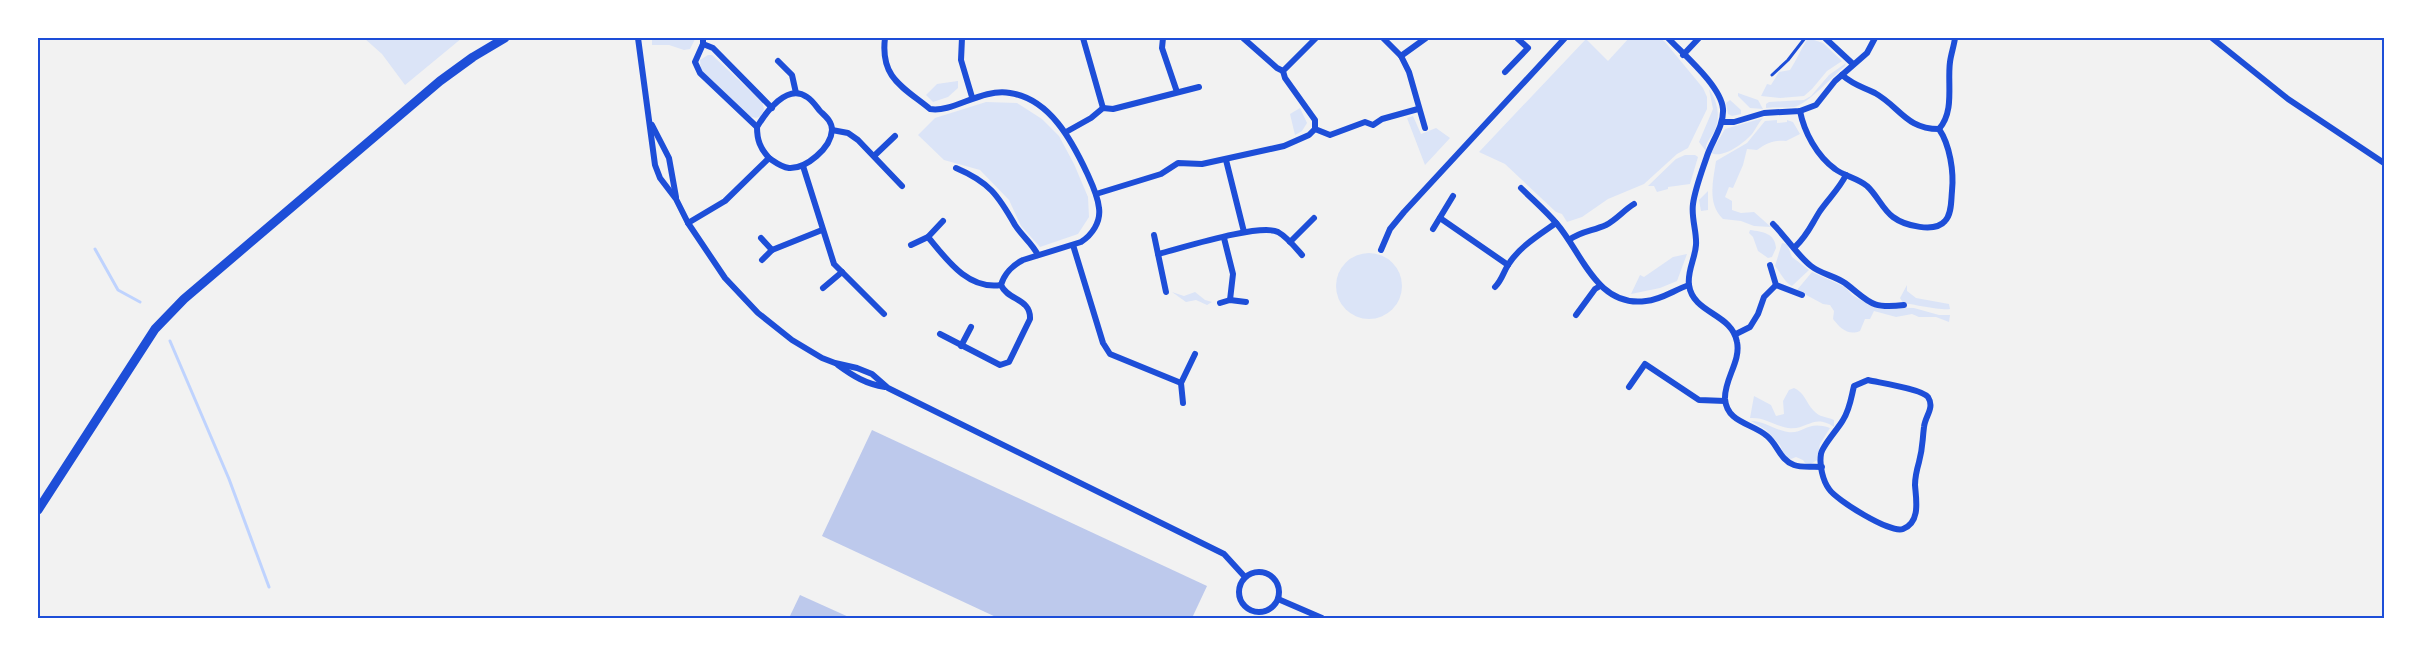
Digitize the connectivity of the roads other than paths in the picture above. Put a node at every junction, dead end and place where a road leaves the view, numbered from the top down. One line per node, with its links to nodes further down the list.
1 (505, 38): 110 (main road)
2 (638, 38): 37 (street)
3 (885, 38): 32 (street)
4 (962, 38): 32 (street)
5 (1083, 38): 34 (street)
6 (1162, 38): 30 (street)
7 (1243, 38): 25 (street)
8 (1316, 38): 25 (street)
9 (1383, 38): 22 (street)
10 (1426, 38): 22 (street)
11 (1517, 38): 26 (street)
12 (1565, 38): 78 (street)
13 (1668, 38): 21 (street)
14 (1699, 38): 21 (street)
15 (1805, 38): 27 (lane)
16 (1825, 38): 24 (street)
17 (1875, 38): 24 (street)
18 (1955, 38): 42 (street)
19 (2212, 38): 49 (street)
20 (703, 41): 33 (street); 39 (street)
21 (1683, 55): 38 (street)
22 (1401, 56): 35 (street)
23 (778, 61): 31 (street)
24 (1853, 64): 28 (street)
25 (1283, 71): 41 (street)
26 (1505, 72)
27 (1772, 75)
28 (1842, 75): 36 (street); 42 (street)
29 (1198, 87): 30 (street)
30 (1177, 92): 34 (street)
31 (796, 93): 33 (street); 43 (street)
32 (972, 98): 44 (street)
33 (772, 108): 39 (street)
34 (1103, 108): 44 (street)
35 (1418, 109): 40 (street); 41 (street)
36 (1800, 111): 38 (street); 52 (street)
37 (650, 122): 57 (street); 57 (street)
38 (1722, 122): 87 (street)
39 (757, 127): 47 (street)
40 (1425, 128)
41 (1315, 129): 48 (street)
42 (1939, 129): 52 (street)
43 (832, 130): 46 (street); 50 (street)
44 (1066, 132): 55 (street)
45 (895, 136): 46 (street)
46 (874, 156): 53 (street)
47 (768, 158): 50 (street); 62 (street)
48 (1226, 160): 55 (street); 67 (street)
49 (2385, 163)
50 (803, 166): 66 (street)
51 (956, 168): 80 (street)
52 (1846, 175): 76 (street)
53 (902, 186)
54 (1521, 188): 63 (street)
55 (1096, 194): 75 (street)
56 (1453, 196): 60 (street)
57 (676, 199): 62 (street)
58 (1634, 204): 72 (street)
59 (1314, 218): 73 (street)
60 (1440, 218): 65 (street); 83 (street)
61 (943, 221): 69 (street)
62 (688, 223): 111 (street)
63 (1556, 223): 72 (street); 83 (street)
64 (1773, 224): 76 (street)
65 (1433, 229)
66 (822, 230): 77 (street); 85 (street)
67 (1244, 232): 71 (street); 73 (street)
68 (1154, 235): 79 (street)
69 (928, 237): 74 (street); 86 (street)
70 (760, 238): 77 (street)
71 (1224, 238): 79 (street); 94 (street)
72 (1569, 240): 90 (street)
73 (1290, 242): 81 (street)
74 (911, 245)
75 (1073, 245): 80 (street); 105 (street)
76 (1795, 247): 97 (street)
77 (772, 250): 82 (street)
78 (1381, 250)
79 (1158, 254): 92 (street)
80 (1038, 255): 86 (street)
81 (1302, 255)
82 (762, 260)
83 (1508, 265): 89 (street)
84 (1770, 265): 88 (street)
85 (842, 272): 91 (street); 98 (street)
86 (1001, 285): 103 (street)
87 (1689, 285): 90 (street); 102 (street)
88 (1776, 285): 93 (street); 102 (street)
89 (1495, 286)
90 (1600, 286): 99 (street)
91 (824, 288)
92 (1166, 292)
93 (1802, 295)
94 (1230, 300): 95 (street); 96 (street)
95 (1246, 302)
96 (1220, 303)
97 (1904, 305)
98 (884, 314)
99 (1576, 315)
100 (971, 327): 103 (street)
101 (940, 334): 103 (street)
102 (1736, 334): 107 (street)
103 (961, 346)
104 (1195, 354): 105 (street)
105 (1181, 383): 108 (street)
106 (1629, 387): 107 (street)
107 (1725, 401): 109 (street)
108 (1184, 403)
109 (1822, 466): 109 (street)
110 (38, 510)
111 (1245, 577): 112 (street); 112 (street)
112 (1278, 599): 113 (street)
113 (1322, 618)

